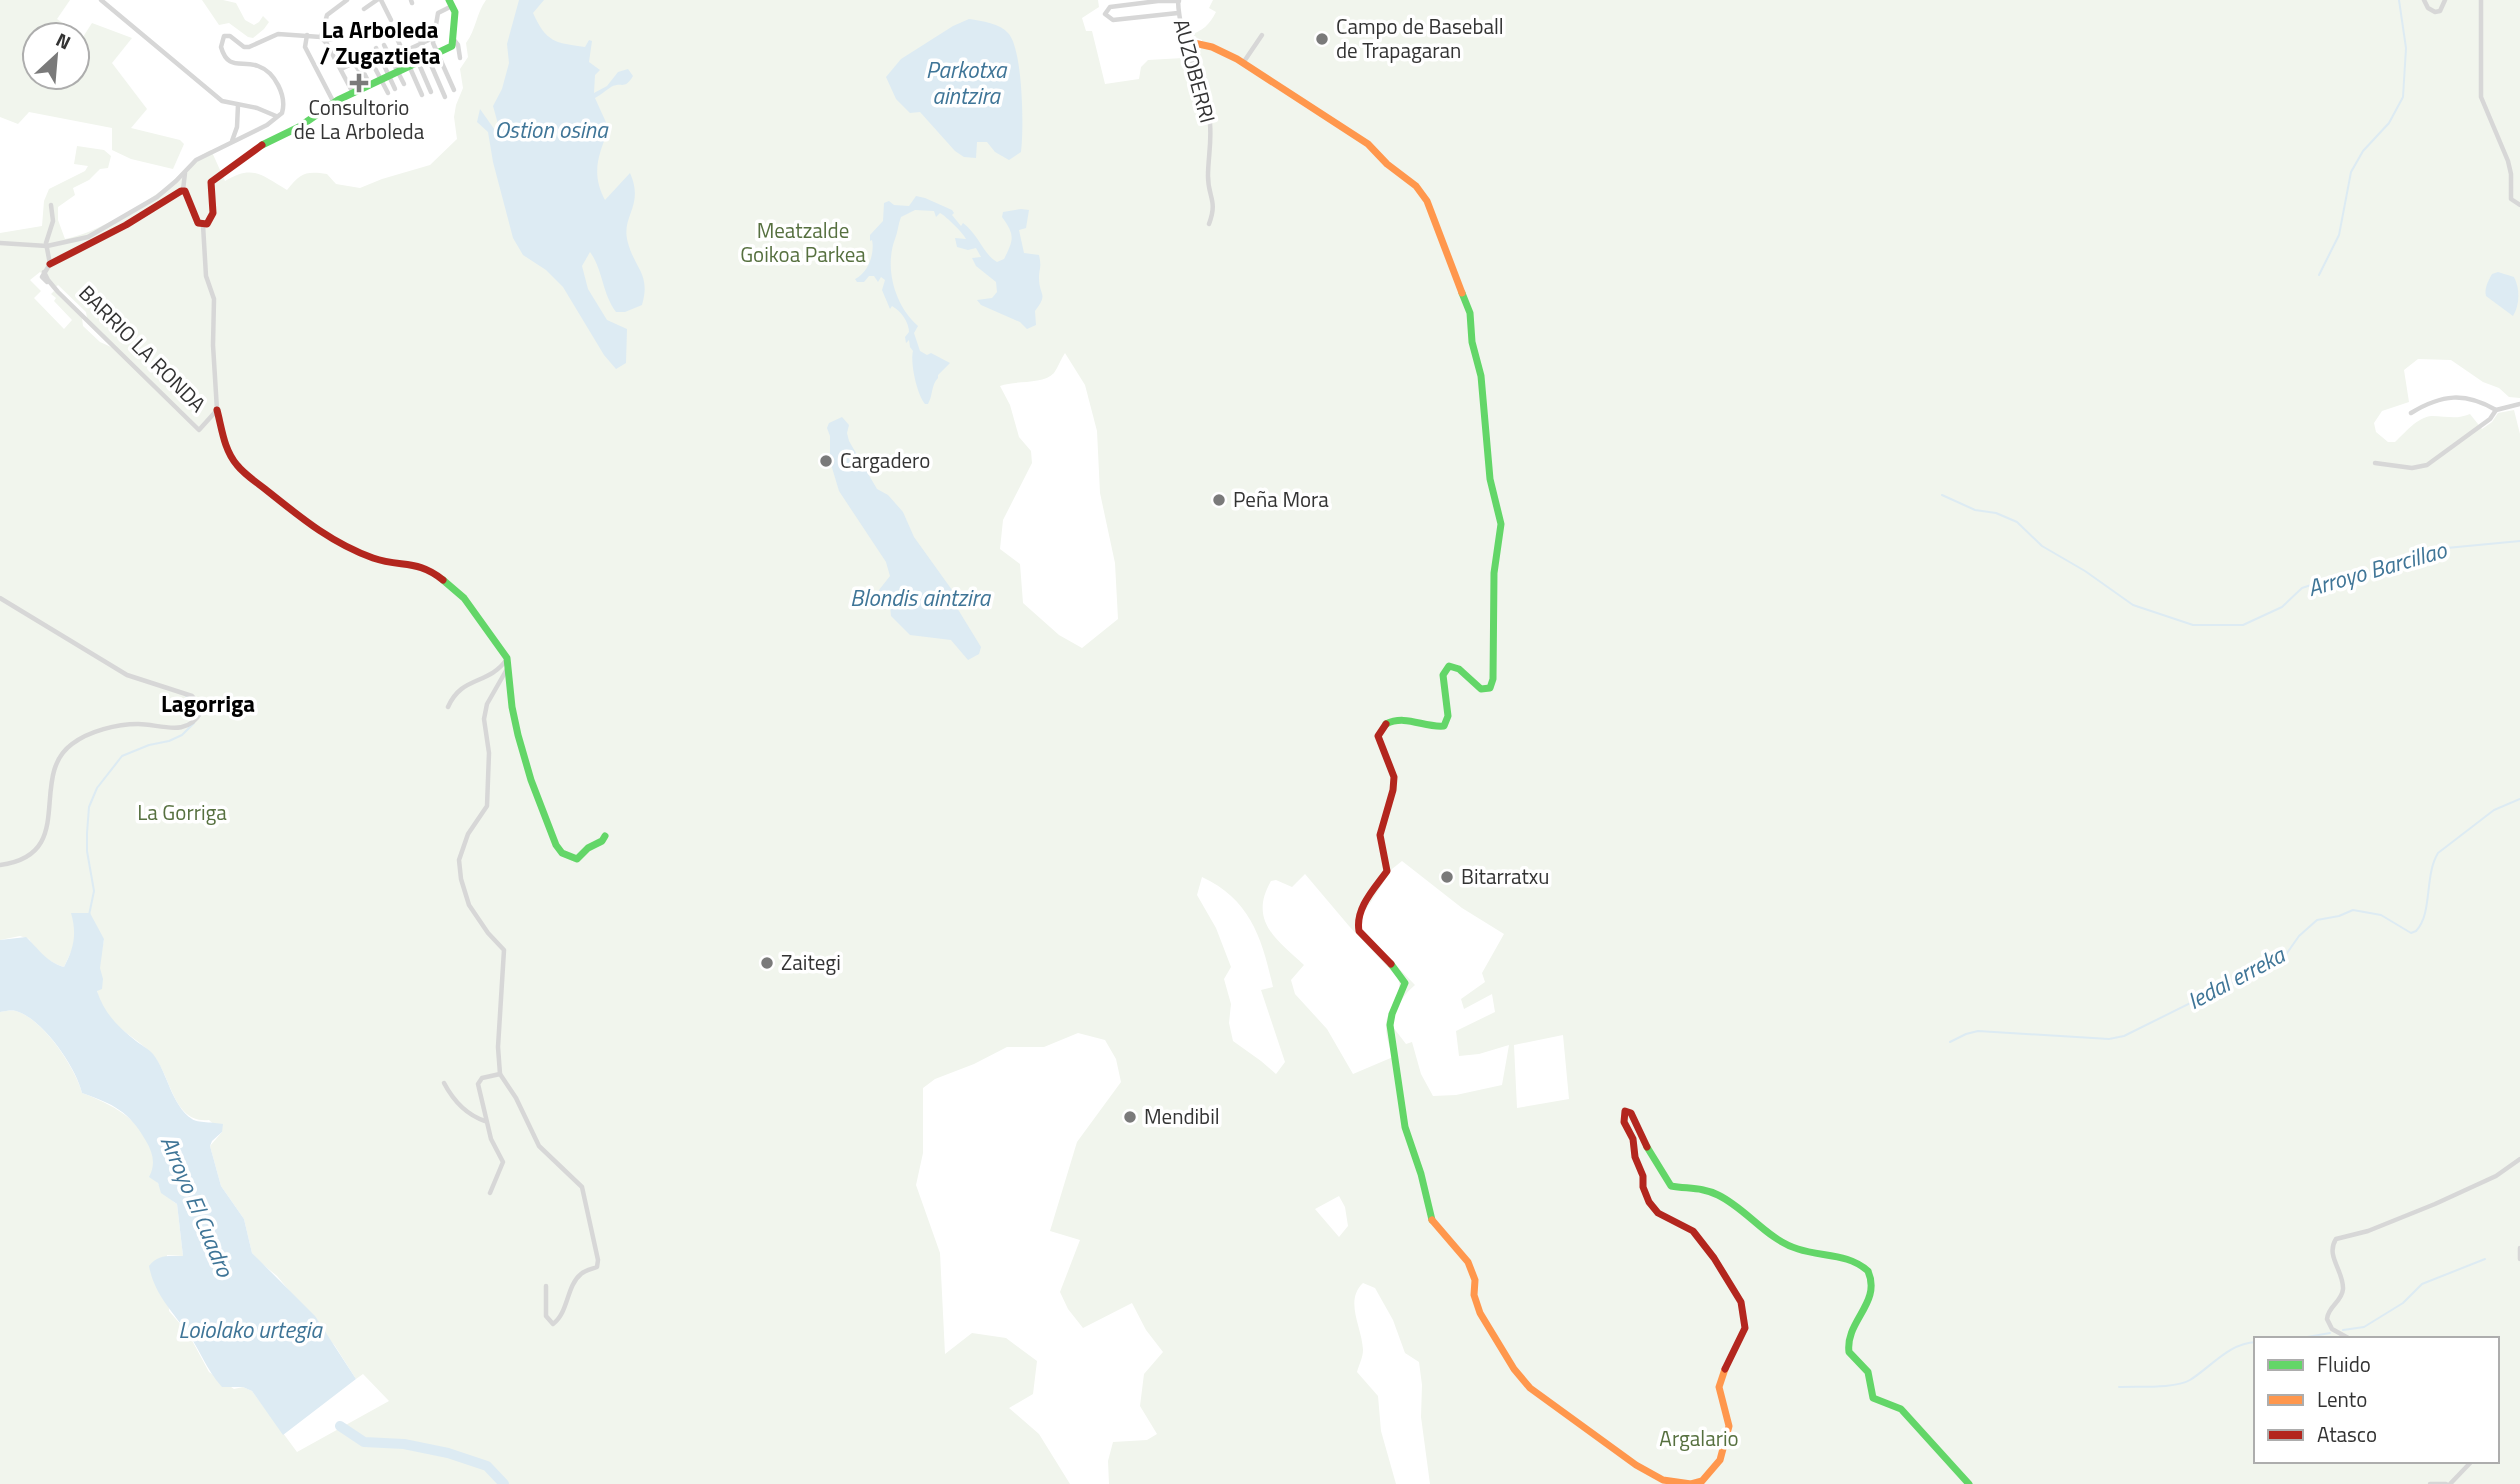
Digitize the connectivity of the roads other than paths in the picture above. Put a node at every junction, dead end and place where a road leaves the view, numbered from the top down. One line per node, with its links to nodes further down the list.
1 (101, 0): 47 (street)
2 (347, 0): 18 (street)
3 (379, 0): 9 (street); 11 (street)
4 (2424, 0): 5 (street)
5 (2445, 0)
6 (2481, 0): 53 (street)
7 (1178, 1): 10 (street, AUZOBERRI); 10 (street)
8 (450, 2): 17 (street); 19 (street)
9 (364, 9)
10 (1178, 13): 20 (street, AUZOBERRI)
11 (391, 20)
12 (415, 28): 21 (street)
13 (1262, 34): 31 (street)
14 (307, 35): 18 (street); 46 (street); 48 (street)
15 (396, 36): 25 (street)
16 (335, 38): 18 (street)
17 (433, 38): 21 (street); 27 (street)
18 (323, 39): 33 (street)
19 (454, 40): 27 (street); 28 (street)
20 (1185, 41): 31 (street); 54 (street, AUZOBERRI)
21 (421, 43): 24 (street); 29 (street)
22 (384, 45): 34 (street)
23 (376, 48): 35 (street)
24 (412, 48): 25 (street); 30 (street)
25 (403, 52): 32 (street)
26 (367, 53): 36 (street)
27 (438, 54): 29 (street); 40 (street)
28 (460, 58)
29 (428, 59): 30 (street); 45 (street)
30 (418, 63): 32 (street); 41 (street)
31 (1243, 63): 81 (street)
32 (410, 67): 34 (street); 44 (street)
33 (341, 69): 37 (street); 42 (street)
34 (398, 72): 35 (street); 38 (street)
35 (389, 76): 36 (street); 39 (street)
36 (381, 80): 37 (street); 43 (street)
37 (370, 85): 42 (street)
38 (404, 85)
39 (395, 89)
40 (454, 90)
41 (431, 92)
42 (353, 93): 46 (street)
43 (388, 93)
44 (422, 95)
45 (446, 97)
46 (334, 103): 55 (street)
47 (238, 105): 48 (street); 49 (street)
48 (276, 116): 49 (street)
49 (231, 143): 50 (street)
50 (185, 173): 51 (street); 57 (street)
51 (183, 190): 55 (street, BARRIO LA RONDA); 58 (street)
52 (51, 205): 57 (street)
53 (2520, 205)
54 (1209, 224)
55 (203, 225): 62 (street, BARRIO LA RONDA)
56 (0, 243): 57 (street)
57 (47, 246): 58 (street)
58 (50, 264): 59 (street)
59 (44, 272): 60 (street); 62 (street, BARRIO LA RONDA)
60 (50, 286)
61 (2520, 404): 63 (street)
62 (217, 410): 67 (street, BARRIO LA RONDA)
63 (2496, 410): 64 (street); 65 (street)
64 (2411, 413)
65 (2375, 463)
66 (0, 598): 70 (street)
67 (508, 662): 68 (street); 69 (street); 71 (street)
68 (448, 707)
69 (605, 836)
70 (0, 865)
71 (500, 1074): 73 (street); 78 (street)
72 (444, 1083): 73 (street)
73 (486, 1121): 75 (street)
74 (2520, 1159): 79 (street)
75 (490, 1193)
76 (2520, 1248): 77 (street)
77 (2520, 1259)
78 (547, 1286)
79 (2346, 1337)
80 (2470, 1463): 83 (street)
81 (1969, 1484)
82 (2430, 1484): 83 (street)
83 (2448, 1484)

